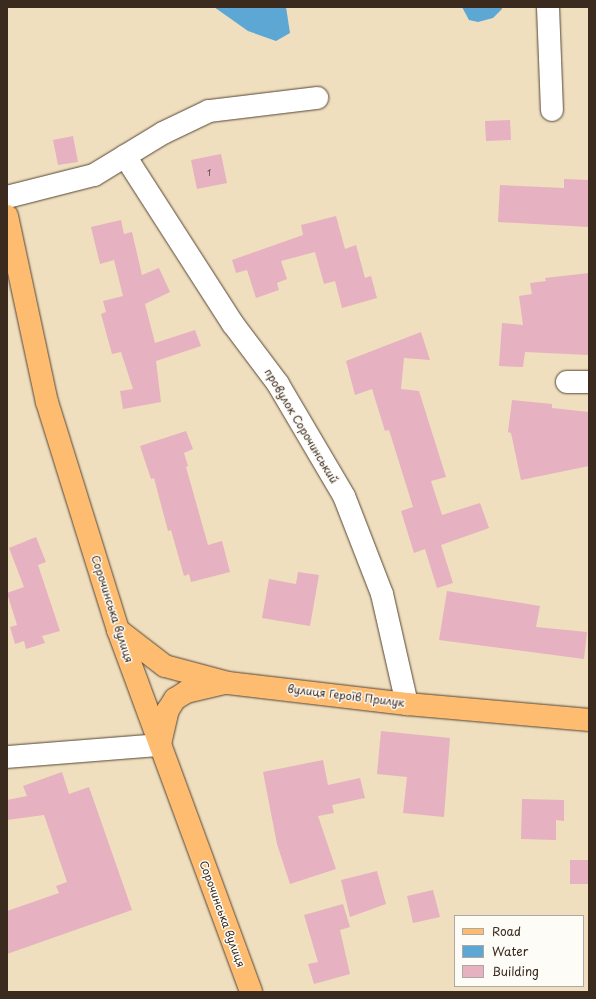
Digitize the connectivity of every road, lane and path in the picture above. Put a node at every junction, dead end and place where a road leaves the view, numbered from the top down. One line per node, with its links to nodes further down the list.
1 (548, 7): 3 (street)
2 (317, 98): 4 (street)
3 (552, 110)
4 (125, 156): 5 (street); 11 (street, провулок Сорочинський)
5 (7, 196)
6 (7, 216): 9 (main road, Сорочинська вулиця)
7 (567, 382): 8 (street)
8 (589, 382)
9 (118, 630): 10 (main road, вулиця Героїв Прилук); 13 (main road, Сорочинська вулиця)
10 (228, 683): 11 (main road, вулиця Героїв Прилук); 13 (main road)
11 (407, 704): 12 (main road, вулиця Героїв Прилук)
12 (589, 720)
13 (160, 744): 14 (street); 15 (main road, Сорочинська вулиця)
14 (7, 756)
15 (251, 992)

